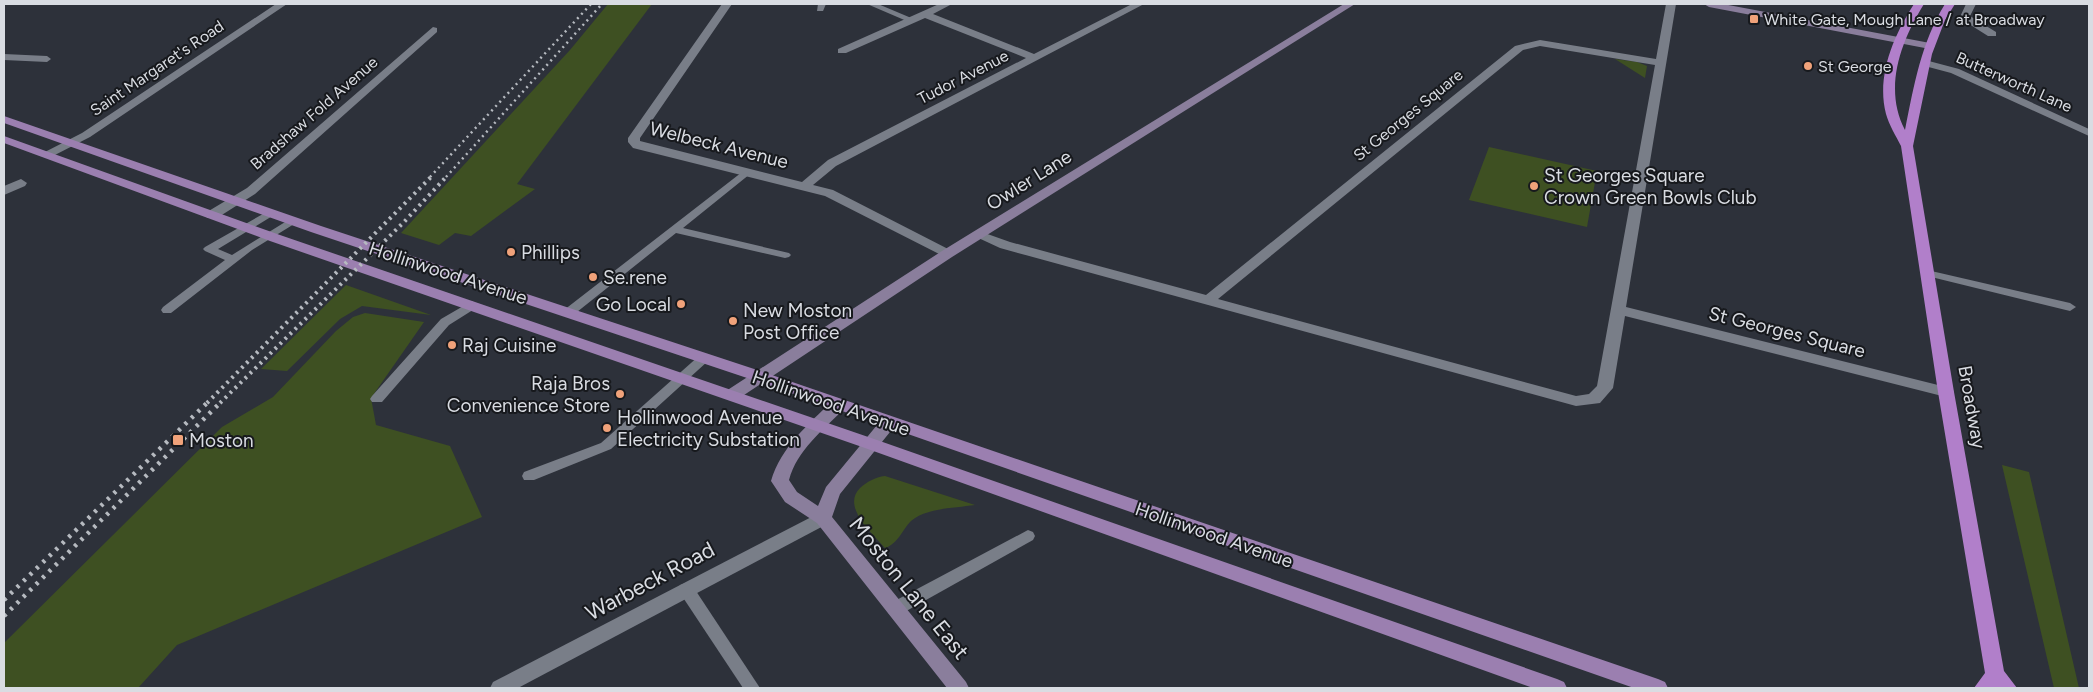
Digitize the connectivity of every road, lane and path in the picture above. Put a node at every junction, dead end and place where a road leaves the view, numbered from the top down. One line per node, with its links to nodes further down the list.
1 (282, 4): 27 (street, Saint Margaret's Road)
2 (727, 4): 30 (street, Welbeck Avenue)
3 (871, 4): 13 (lane)
4 (946, 4): 12 (street)
5 (1139, 4): 20 (street, Tudor Avenue)
6 (1350, 4): 41 (street, Owler Lane)
7 (1671, 4): 22 (street)
8 (1709, 4): 16 (street)
9 (1919, 4): 16 (highway, Broadway)
10 (1950, 4): 17 (highway, Broadway)
11 (1971, 4): 15 (street)
12 (924, 14): 13 (street); 20 (street)
13 (912, 20): 18 (street)
14 (433, 30): 34 (street, Bradshaw Fold Avenue)
15 (1992, 34)
16 (1899, 39): 17 (street); 28 (highway, Broadway)
17 (1930, 46): 23 (highway, Broadway)
18 (842, 52)
19 (4, 57): 21 (lane)
20 (1036, 58): 32 (street, Tudor Avenue)
21 (47, 59)
22 (1661, 63): 47 (street, St Georges Square); 51 (street)
23 (1925, 63): 25 (street, Butterworth Lane); 28 (highway, Broadway)
24 (4, 119): 27 (main road, Hollinwood Avenue)
25 (2089, 133)
26 (4, 139): 29 (main road, Hollinwood Avenue)
27 (71, 143): 29 (street, Saint Margaret's Road); 34 (main road, Hollinwood Avenue)
28 (1907, 146): 45 (highway, Broadway)
29 (47, 154): 36 (main road, Hollinwood Avenue)
30 (746, 172): 32 (street, Welbeck Avenue); 39 (lane)
31 (21, 183): 33 (street)
32 (805, 186): 42 (street, Welbeck Avenue)
33 (4, 191)
34 (236, 201): 35 (main road, Hollinwood Avenue); 36 (street, Bradshaw Fold Avenue)
35 (270, 213): 37 (main road, Hollinwood Avenue); 38 (lane)
36 (212, 214): 38 (main road, Hollinwood Avenue)
37 (294, 221): 40 (lane); 46 (main road, Hollinwood Avenue)
38 (245, 227): 40 (main road, Hollinwood Avenue); 44 (lane)
39 (674, 229): 43 (lane); 52 (lane)
40 (270, 235): 44 (lane); 48 (main road, Hollinwood Avenue)
41 (979, 235): 42 (street, Owler Lane); 47 (street)
42 (947, 254): 54 (street, Owler Lane)
43 (785, 255)
44 (233, 259): 50 (lane)
45 (1927, 273): 49 (lane); 56 (highway, Broadway)
46 (495, 288): 48 (main road); 52 (main road, Hollinwood Avenue)
47 (1209, 301): 51 (street)
48 (472, 305): 55 (main road, Hollinwood Avenue); 58 (lane)
49 (2070, 307)
50 (167, 310)
51 (1619, 310): 56 (street, St Georges Square)
52 (568, 313): 53 (main road, Hollinwood Avenue)
53 (704, 358): 54 (main road, Hollinwood Avenue); 55 (lane)
54 (761, 377): 57 (street, Owler Lane); 59 (main road, Hollinwood Avenue)
55 (682, 378): 57 (main road, Hollinwood Avenue); 63 (lane)
56 (1946, 392): 68 (highway, Broadway)
57 (732, 395): 61 (main road, Hollinwood Avenue)
58 (377, 399)
59 (838, 405): 60 (main road, Hollinwood Avenue); 61 (street)
60 (888, 423): 62 (street, Moston Lane East); 73 (main road, Hollinwood Avenue)
61 (818, 426): 62 (main road, Hollinwood Avenue); 64 (street, Moston Lane East)
62 (871, 444): 64 (street, Moston Lane East); 72 (main road, Hollinwood Avenue)
63 (529, 476)
64 (823, 518): 66 (street, Warbeck Road); 67 (street, Moston Lane East)
65 (1028, 536): 67 (lane)
66 (686, 589): 69 (street, Warbeck Road); 70 (lane)
67 (895, 610): 71 (street, Moston Lane East)
68 (1995, 684)
69 (500, 688)
70 (752, 688)
71 (959, 688)
72 (1557, 688)
73 (1658, 688)

